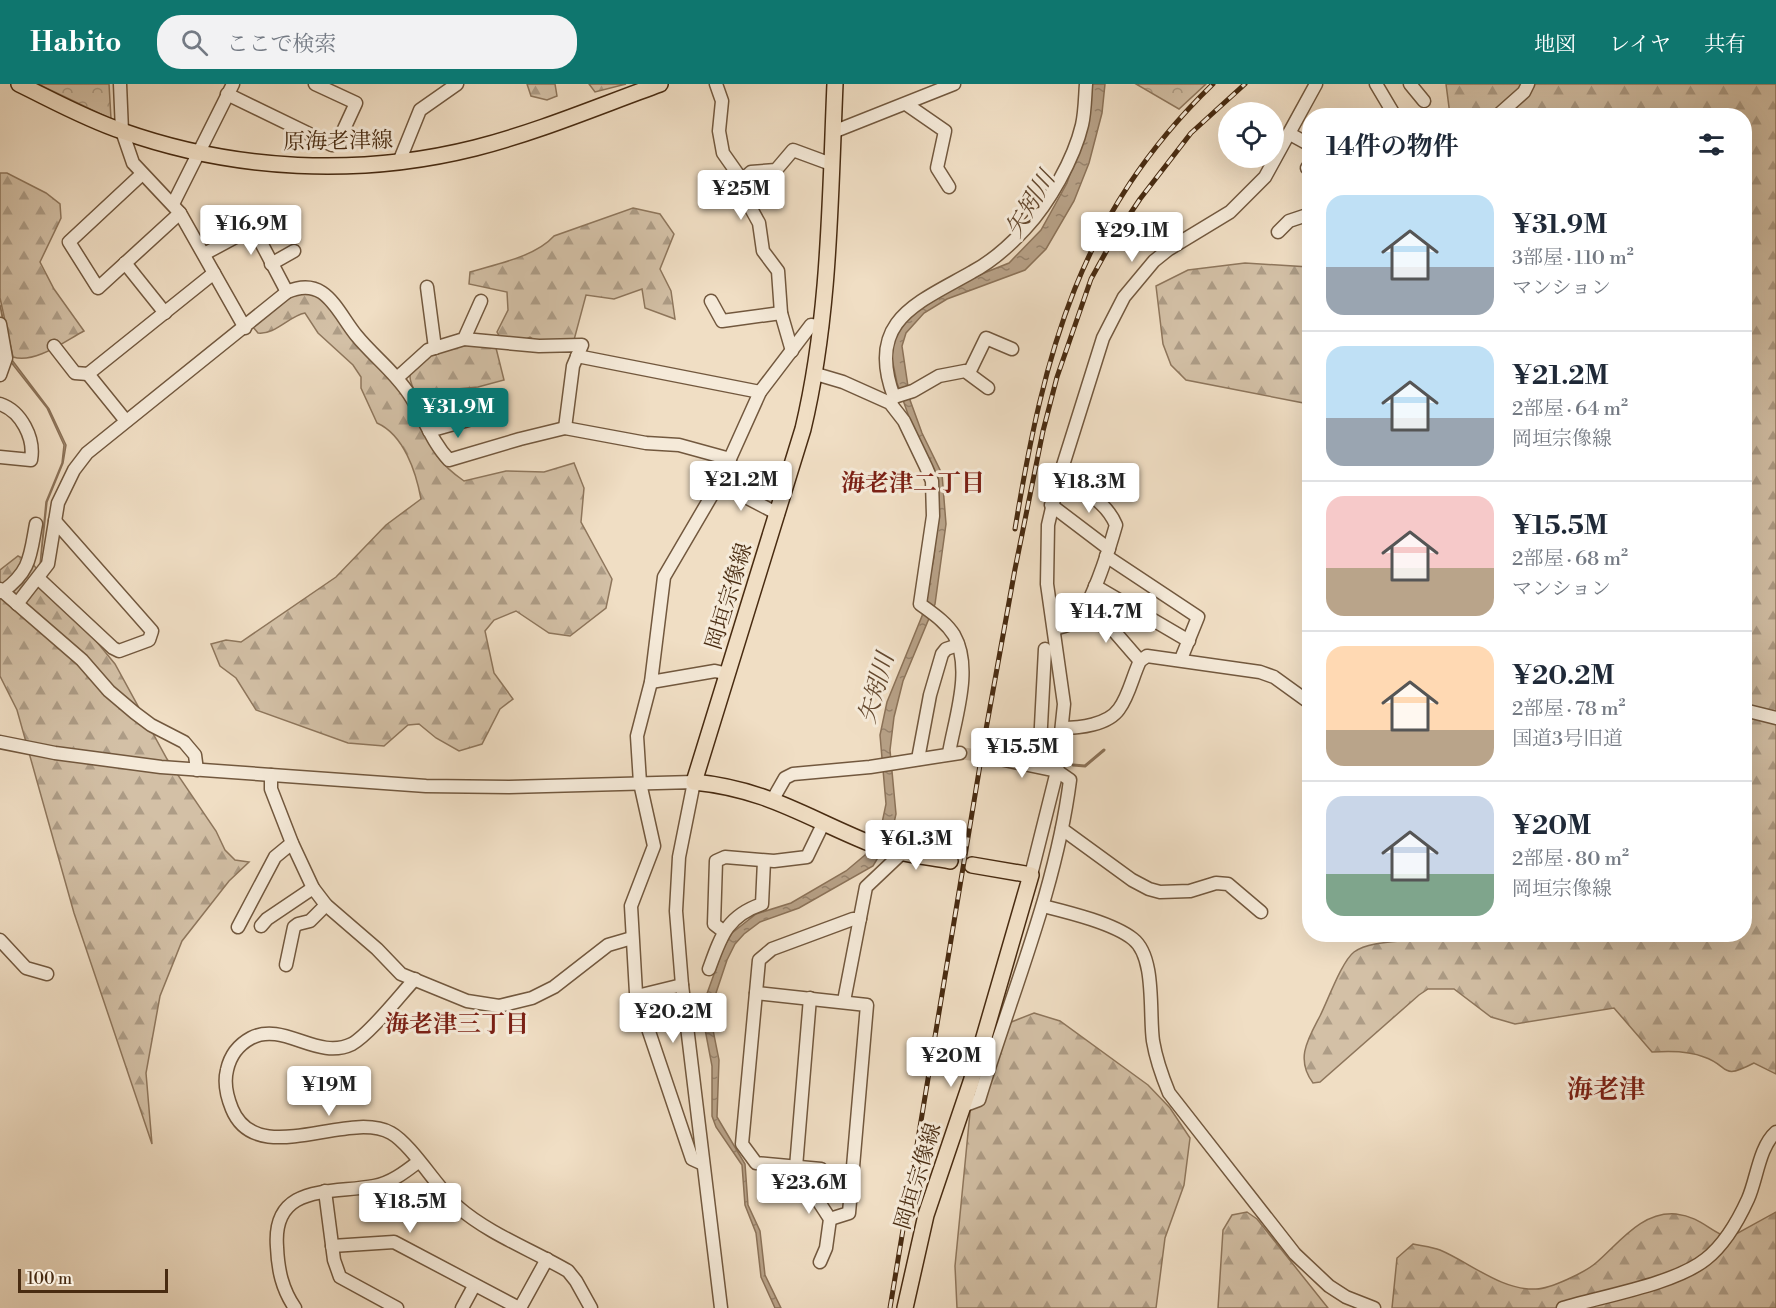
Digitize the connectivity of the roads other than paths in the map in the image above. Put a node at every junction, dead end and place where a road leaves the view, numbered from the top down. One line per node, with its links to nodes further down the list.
1 (19, 84): 21 (main road, 原海老津線)
2 (120, 84): 21 (street)
3 (315, 84): 14 (street)
4 (457, 84): 26 (street)
5 (660, 84): 26 (main road, 原海老津線)
6 (716, 84): 29 (street)
7 (835, 84): 22 (main road, 岡垣宗像線)
8 (954, 84): 16 (street)
9 (1086, 84): 61 (street)
10 (1316, 84): 17 (street)
11 (1377, 84): 18 (street)
12 (1410, 84): 15 (street)
13 (1528, 84): 19 (street)
14 (230, 89): 25 (street)
15 (1424, 101)
16 (906, 104): 22 (street); 30 (street)
17 (1304, 108)
18 (1390, 108)
19 (1506, 108)
20 (1302, 111): 23 (street)
21 (122, 131): 25 (main road, 原海老津線); 28 (street)
22 (833, 132): 27 (main road, 岡垣宗像線)
23 (1290, 134): 24 (street); 69 (street)
24 (1302, 141)
25 (200, 153): 26 (main road, 原海老津線); 31 (street)
26 (399, 162)
27 (831, 164): 29 (street); 46 (main road, 岡垣宗像線)
28 (142, 174): 31 (street); 36 (street)
29 (742, 180): 43 (street)
30 (949, 188)
31 (176, 209): 35 (street); 36 (street)
32 (1302, 217): 33 (street)
33 (1278, 232)
34 (294, 251): 37 (street)
35 (204, 254): 37 (street); 38 (street)
36 (125, 263): 44 (street)
37 (271, 264): 40 (street)
38 (214, 273): 44 (street); 47 (street)
39 (427, 287): 50 (street)
40 (287, 292): 47 (street); 58 (street)
41 (481, 301): 48 (street)
42 (711, 301): 43 (street)
43 (781, 312): 52 (street)
44 (165, 313): 55 (street)
45 (0, 324): 57 (street)
46 (822, 327): 52 (street); 56 (main road, 岡垣宗像線)
47 (245, 328): 64 (street)
48 (464, 339): 50 (street); 53 (street)
49 (54, 346): 55 (street)
50 (435, 348): 58 (street)
51 (1012, 349): 54 (street)
52 (792, 351): 60 (street)
53 (577, 356): 60 (street); 65 (street)
54 (969, 373): 59 (street); 61 (street)
55 (88, 374): 64 (street)
56 (816, 374): 61 (street); 72 (main road, 岡垣宗像線)
57 (0, 375)
58 (397, 378): 66 (street)
59 (988, 388)
60 (760, 392): 68 (street)
61 (892, 400): 83 (street)
62 (0, 404): 67 (street)
63 (480, 417): 66 (street)
64 (126, 421): 73 (street)
65 (565, 428): 66 (street); 68 (street)
66 (429, 431)
67 (0, 457)
68 (730, 459): 70 (street)
69 (1059, 478): 71 (street); 75 (street)
70 (718, 483): 72 (street); 88 (street)
71 (1051, 505): 75 (street); 81 (street)
72 (778, 514): 87 (main road, 岡垣宗像線)
73 (55, 521): 76 (street); 76 (street)
74 (36, 524): 78 (street)
75 (1108, 553): 77 (street); 82 (street)
76 (38, 579): 79 (street)
77 (1095, 586): 80 (street); 82 (street)
78 (1, 590): 79 (street)
79 (17, 604): 98 (street)
80 (1080, 616): 81 (street); 86 (street)
81 (1054, 629): 90 (street)
82 (1190, 641): 85 (street)
83 (958, 645): 97 (street); 97 (street)
84 (1045, 649): 91 (street)
85 (1181, 659): 86 (street); 89 (street)
86 (1140, 661): 94 (street)
87 (728, 674): 88 (street); 101 (main road, 岡垣宗像線)
88 (651, 682): 102 (street)
89 (1302, 697)
90 (1064, 704): 91 (street); 94 (street)
91 (1044, 705): 96 (street)
92 (1752, 712): 93 (street)
93 (1776, 718)
94 (1062, 733): 96 (street); 99 (street)
95 (0, 742): 98 (street)
96 (1040, 745): 99 (street)
97 (918, 759): 103 (street)
98 (197, 770): 100 (street)
99 (1057, 771): 105 (street); 111 (street)
100 (271, 775): 102 (street); 106 (street)
101 (694, 782): 102 (street); 103 (main road); 126 (street)
102 (640, 783): 120 (street)
103 (773, 799): 104 (main road)
104 (824, 822): 107 (main road); 108 (street)
105 (1062, 829): 114 (street); 115 (street)
106 (292, 843): 112 (street); 118 (street)
107 (896, 851): 109 (main road); 116 (street)
108 (764, 861): 119 (street); 119 (street)
109 (950, 861)
110 (972, 864): 111 (main road)
111 (1031, 875): 131 (main road, 岡垣宗像線)
112 (313, 888): 113 (street); 117 (street)
113 (326, 905): 122 (street); 125 (street)
114 (1042, 906): 131 (street); 150 (street)
115 (1261, 912)
116 (860, 919): 127 (street); 130 (street)
117 (261, 926)
118 (238, 927)
119 (723, 931): 123 (street)
120 (632, 939): 125 (street); 128 (street)
121 (0, 940): 124 (street)
122 (286, 965)
123 (709, 969)
124 (47, 974)
125 (415, 979): 133 (street)
126 (681, 985): 128 (street); 134 (street)
127 (756, 993): 129 (street); 135 (street)
128 (637, 996): 134 (street)
129 (810, 998): 130 (street); 135 (street)
130 (844, 1001): 137 (street)
131 (963, 1106): 149 (main road, 岡垣宗像線)
132 (1776, 1132): 142 (street)
133 (418, 1162): 136 (street); 139 (street)
134 (703, 1164): 148 (street)
135 (796, 1167): 137 (street)
136 (325, 1191): 138 (street); 143 (street)
137 (830, 1218): 140 (street)
138 (332, 1246): 141 (street); 144 (street)
139 (547, 1259): 146 (street); 147 (street)
140 (820, 1262)
141 (474, 1286): 145 (street); 146 (street)
142 (1577, 1306): 151 (street)
143 (295, 1308)
144 (397, 1308)
145 (462, 1308)
146 (520, 1308)
147 (591, 1308)
148 (721, 1308)
149 (905, 1308)
150 (1374, 1308)
151 (1563, 1308)

